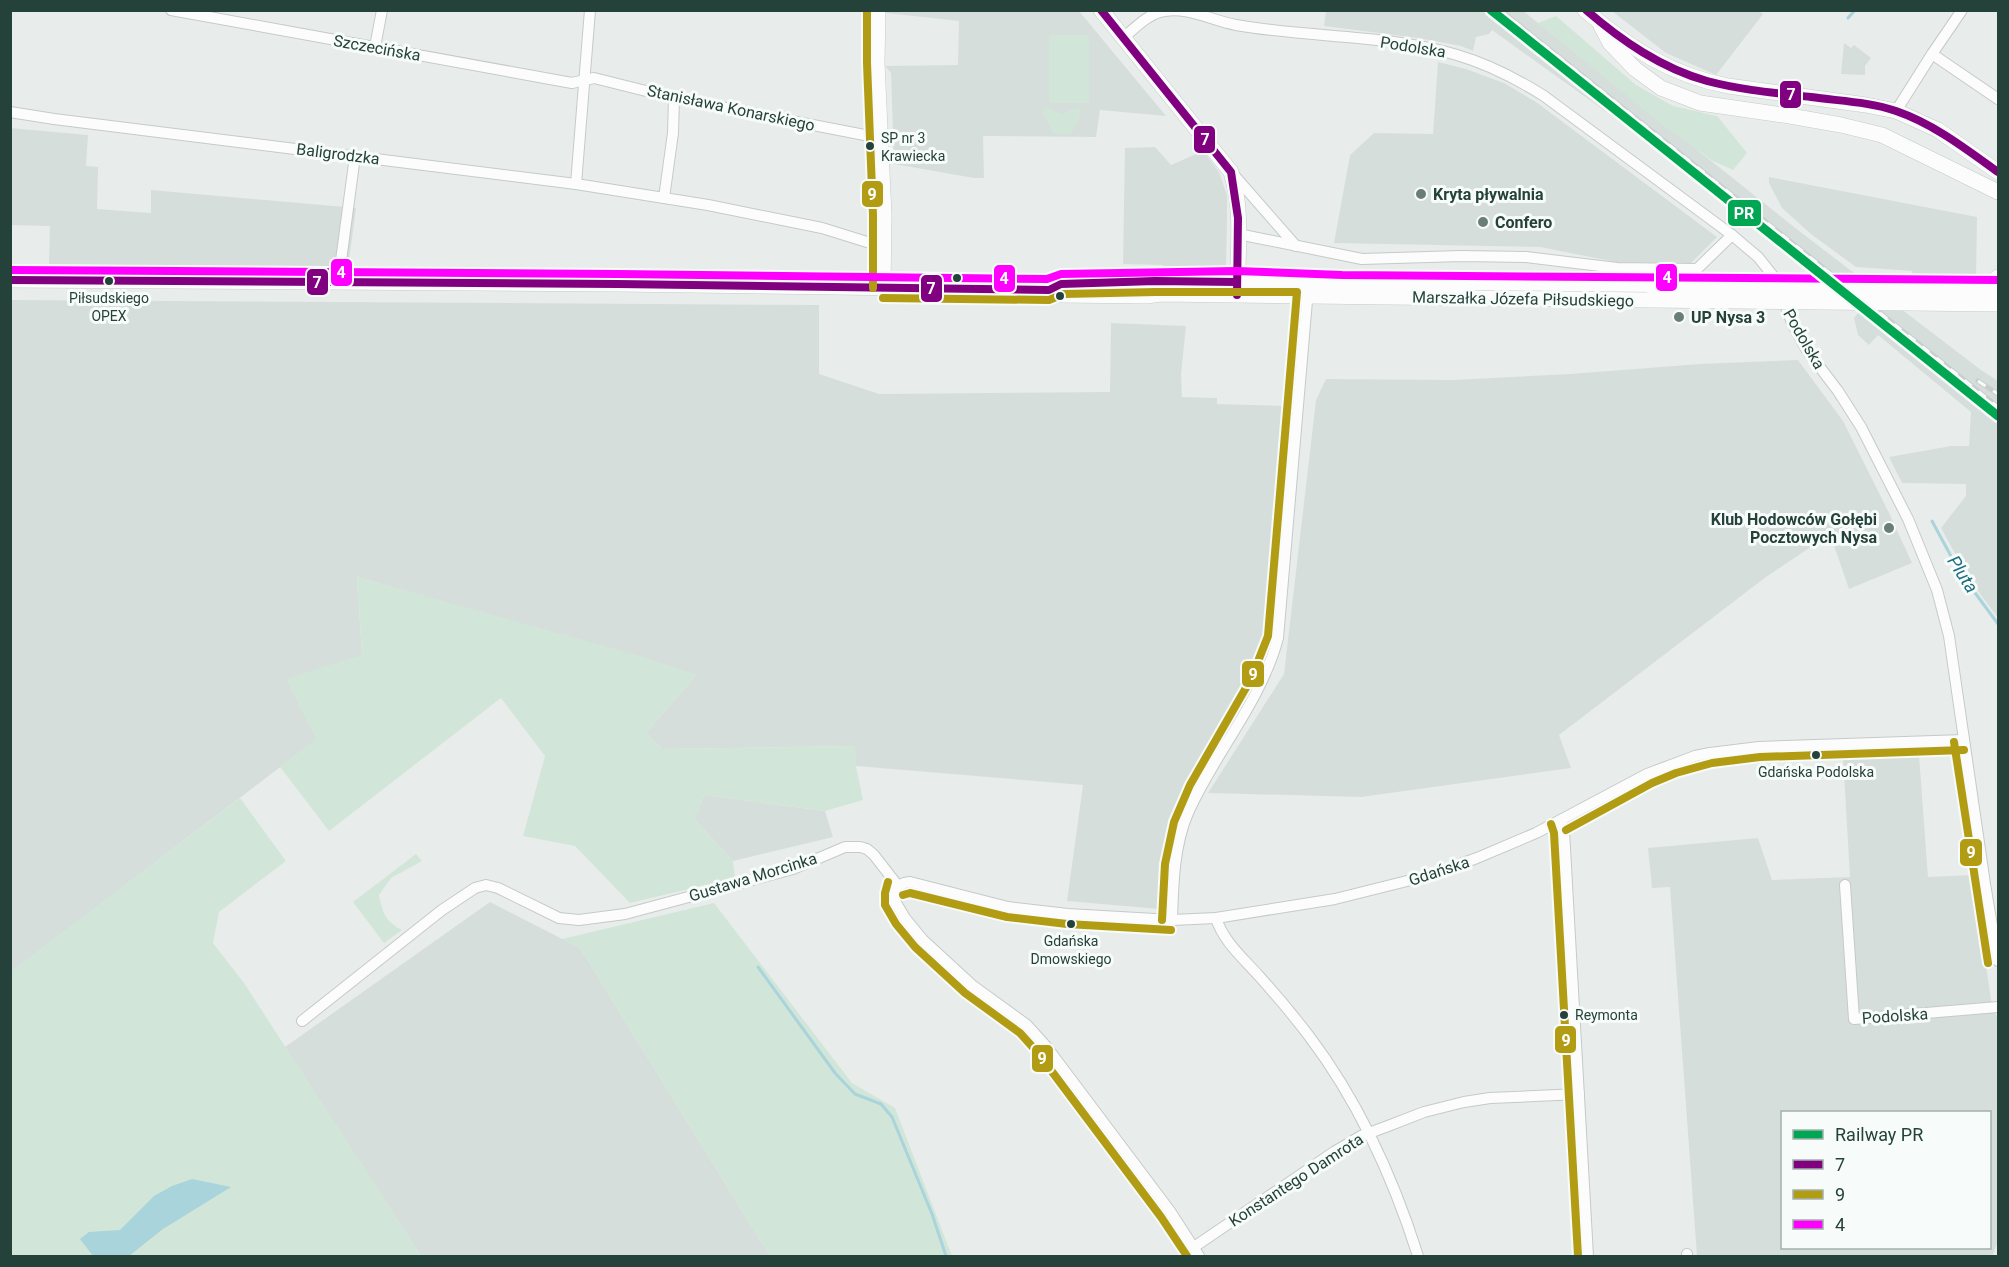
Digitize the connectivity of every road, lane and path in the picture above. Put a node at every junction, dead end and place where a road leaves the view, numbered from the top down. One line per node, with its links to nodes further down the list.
1 (171, 10): 10 (street, Szczecińska)
2 (382, 10): 10 (street)
3 (590, 10): 12 (street)
4 (878, 10): 17 (main road)
5 (1101, 10): 9 (main road)
6 (1585, 10): 8 (main road)
7 (1962, 10): 11 (street)
8 (1600, 23): 15 (main road); 22 (main road)
9 (1123, 38): 19 (main road); 25 (street, Podolska)
10 (375, 47): 12 (street, Szczecińska)
11 (1932, 54): 14 (street); 15 (street)
12 (583, 81): 13 (street, Stanisława Konarskiego); 21 (street)
13 (674, 98): 17 (street, Stanisława Konarskiego); 23 (street)
14 (1998, 99)
15 (1896, 111): 20 (main road)
16 (10, 112): 18 (street, Baligrodzka)
17 (880, 138): 27 (main road)
18 (355, 156): 21 (street, Baligrodzka); 30 (street)
19 (1231, 172): 24 (main road); 26 (street)
20 (1998, 172)
21 (576, 184): 23 (street, Baligrodzka)
22 (1998, 192)
23 (664, 198): 27 (street, Baligrodzka)
24 (1238, 234): 26 (street, Marszałka Józefa Piłsudskiego); 32 (main road)
25 (1731, 235): 26 (street, Marszałka Józefa Piłsudskiego); 37 (street, Podolska)
26 (1296, 246)
27 (883, 247): 31 (main road)
28 (1998, 277): 34 (main road)
29 (10, 280): 30 (main road, Marszałka Józefa Piłsudskiego)
30 (338, 282): 31 (main road, Marszałka Józefa Piłsudskiego)
31 (883, 288): 32 (main road, Marszałka Józefa Piłsudskiego)
32 (1237, 288): 33 (main road, Marszałka Józefa Piłsudskiego)
33 (1308, 289): 35 (main road, Marszałka Józefa Piłsudskiego); 42 (street)
34 (1991, 290): 35 (main road, Marszałka Józefa Piłsudskiego, bridge)
35 (1472, 292): 36 (main road, Marszałka Józefa Piłsudskiego, bridge)
36 (1998, 303)
37 (1964, 740): 38 (street, Gdańska); 43 (street, Podolska)
38 (1561, 820): 41 (street, Gdańska); 46 (street)
39 (1845, 885): 44 (street, Podolska)
40 (898, 886): 42 (street, Gdańska); 45 (street, Gustawa Morcinka); 48 (street, Gustawa Morcinka)
41 (1216, 918): 42 (street, Gdańska); 47 (street)
42 (1172, 920)
43 (1998, 961)
44 (1998, 1007)
45 (303, 1021)
46 (1579, 1094): 47 (street, Konstantego Damrota); 50 (street)
47 (1370, 1133): 48 (street, Konstantego Damrota); 49 (street)
48 (1197, 1252)
49 (1419, 1257)
50 (1588, 1257)

